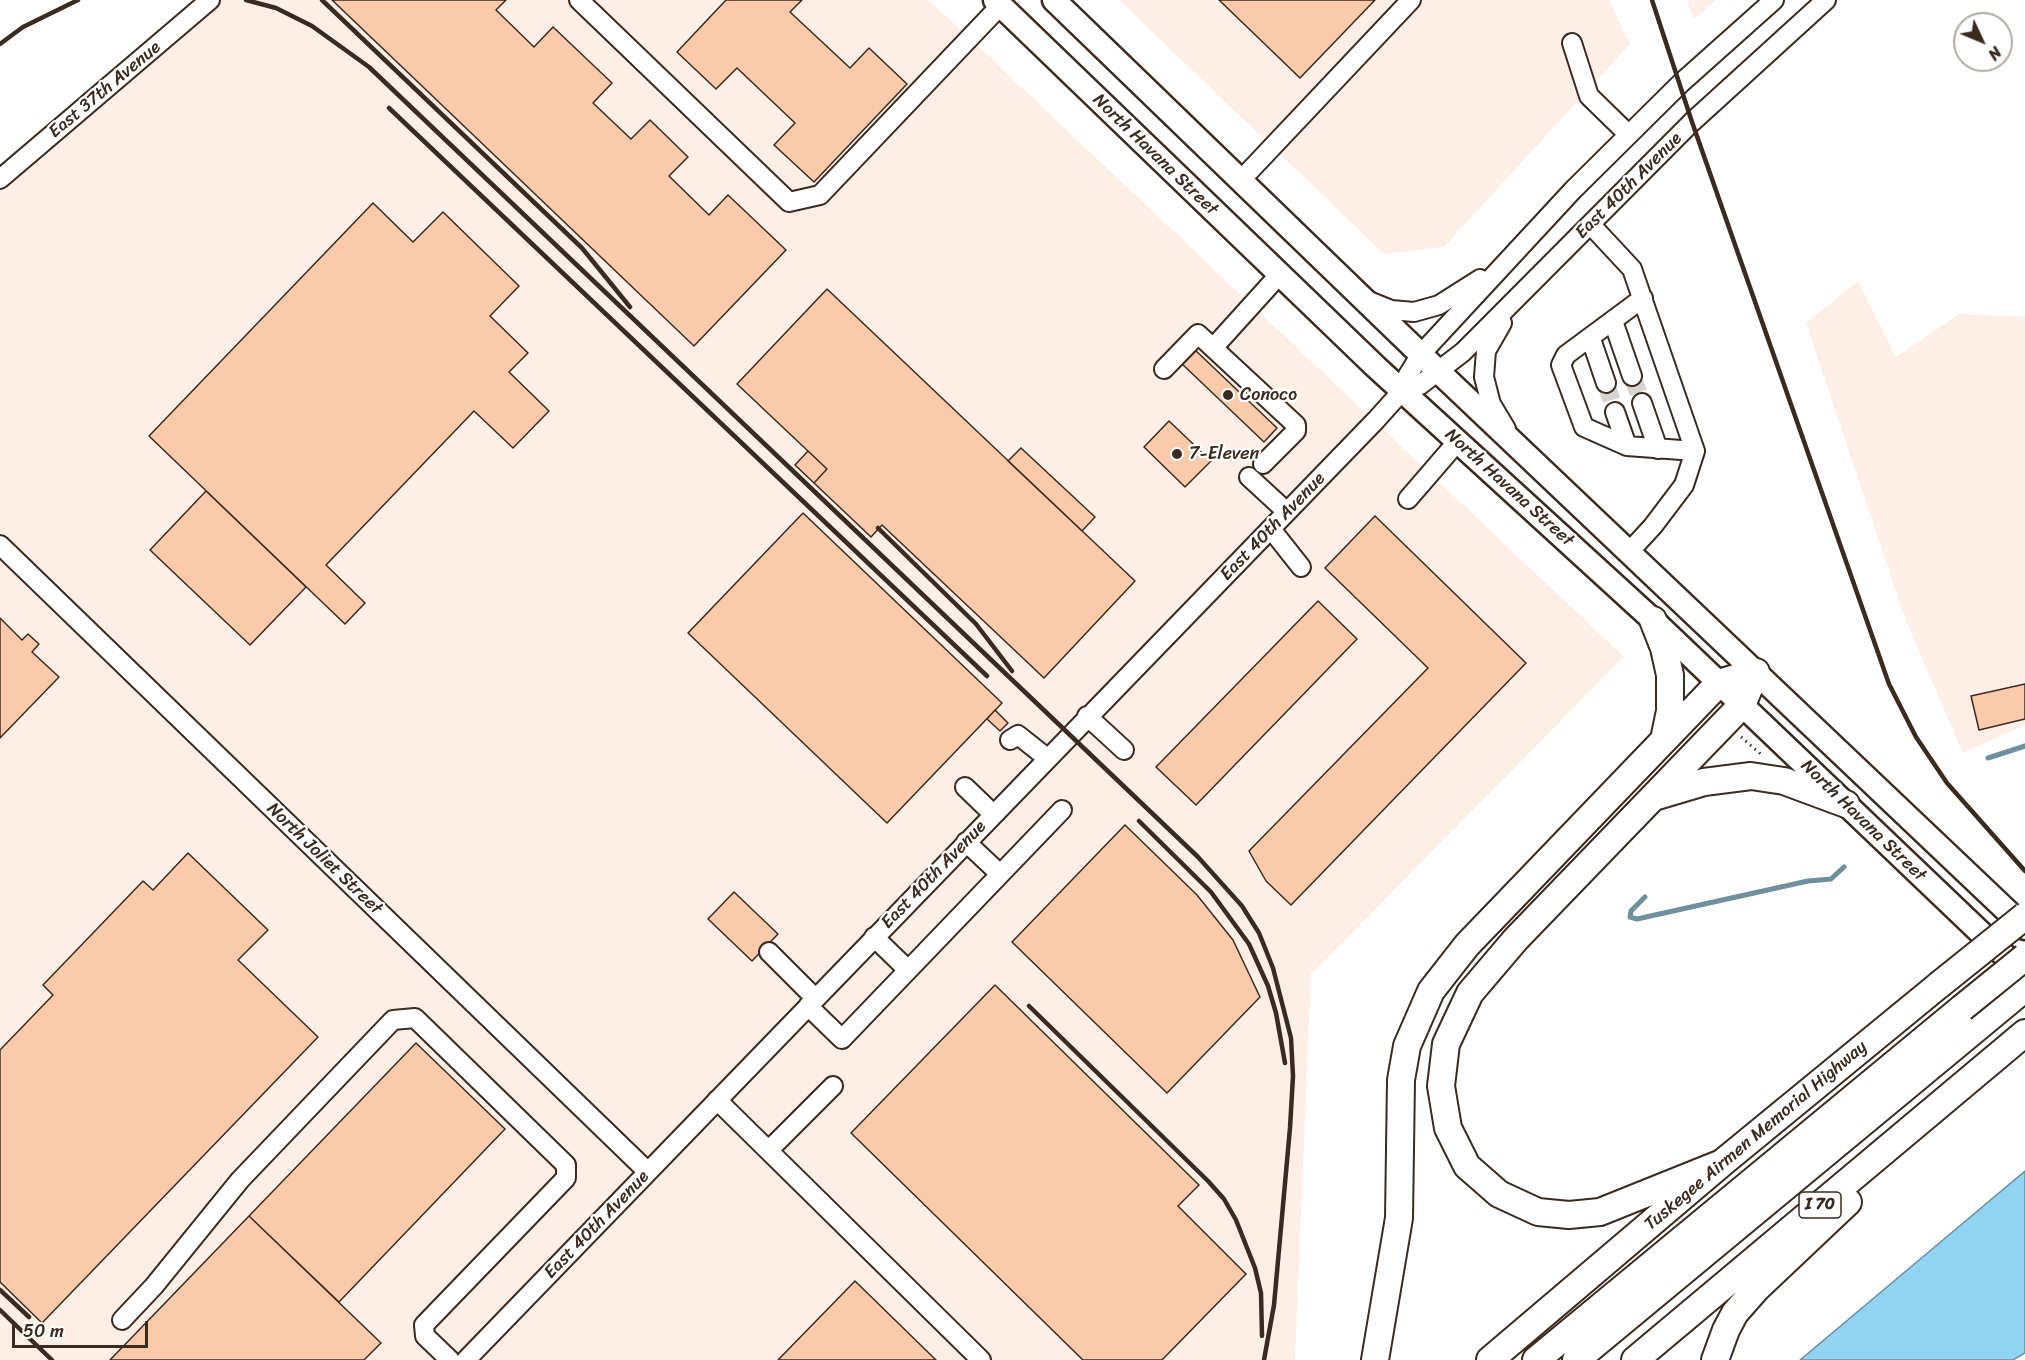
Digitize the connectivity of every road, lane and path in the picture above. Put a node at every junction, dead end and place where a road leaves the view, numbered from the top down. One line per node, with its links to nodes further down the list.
1 (210, 0): 10 (street, East 37th Avenue)
2 (579, 0): 7 (street)
3 (1054, 0): 11 (main road, North Havana Street)
4 (1411, 0): 11 (street)
5 (1774, 0): 9 (street, East 40th Avenue)
6 (1826, 0): 12 (street, East 40th Avenue)
7 (998, 3): 14 (main road, North Havana Street)
8 (1572, 43): 9 (street)
9 (1628, 134): 13 (street, East 40th Avenue)
10 (0, 179)
11 (1241, 180): 15 (main road, North Havana Street)
12 (1591, 225): 16 (street, East 40th Avenue); 17 (street)
13 (1507, 262): 15 (street); 21 (street, East 40th Avenue)
14 (1279, 275): 20 (street); 26 (main road, North Havana Street)
15 (1362, 297): 21 (main road, North Havana Street)
16 (1521, 297): 23 (street, East 40th Avenue); 31 (street)
17 (1643, 298): 18 (street); 33 (street)
18 (1613, 321): 19 (street); 24 (street)
19 (1591, 339): 25 (street); 30 (street)
20 (1213, 348): 22 (street); 34 (street)
21 (1421, 354): 23 (main road, North Havana Street); 26 (street, East 40th Avenue)
22 (1164, 369)
23 (1439, 372): 26 (street, East 40th Avenue); 31 (main road, North Havana Street)
24 (1632, 376)
25 (1606, 383)
26 (1402, 391): 29 (main road, North Havana Street); 37 (street, East 40th Avenue)
27 (1642, 402): 32 (street)
28 (1615, 412): 30 (street)
29 (1458, 441): 36 (street); 42 (main road, North Havana Street)
30 (1627, 446): 32 (street)
31 (1518, 448): 40 (main road, North Havana Street)
32 (1658, 449): 33 (street)
33 (1695, 451): 40 (street)
34 (1263, 464)
35 (1250, 477): 37 (street)
36 (1408, 499)
37 (1287, 512): 38 (street, East 40th Avenue)
38 (1271, 529): 41 (street); 46 (street, East 40th Avenue)
39 (0, 545): 76 (street, North Joliet Street)
40 (1630, 551): 43 (main road, North Havana Street)
41 (1301, 567)
42 (1653, 620): 44 (main road, North Havana Street); 49 (highway)
43 (1756, 672): 44 (highway); 45 (highway); 61 (main road, North Havana Street)
44 (1719, 683): 45 (main road, North Havana Street); 49 (highway)
45 (1742, 705): 54 (highway); 55 (main road, North Havana Street)
46 (1087, 716): 50 (street); 51 (street, East 40th Avenue)
47 (1735, 732): 52 (path)
48 (1010, 740): 51 (street)
49 (1664, 740): 81 (highway)
50 (1124, 750)
51 (1047, 758): 57 (street, East 40th Avenue)
52 (1770, 762)
53 (965, 787): 57 (street)
54 (1654, 798): 55 (highway); 75 (highway)
55 (1846, 804): 66 (main road, North Havana Street)
56 (1062, 810): 59 (street)
57 (993, 814): 58 (street, East 40th Avenue)
58 (966, 842): 59 (street); 62 (street, East 40th Avenue)
59 (1000, 874): 65 (street)
60 (2025, 916): 75 (highway, Tuskegee Airmen Memorial Highway, bridge)
61 (2025, 928)
62 (874, 938): 65 (street); 68 (street, East 40th Avenue)
63 (769, 952): 68 (street)
64 (2025, 957): 69 (highway, bridge)
65 (908, 970): 68 (street)
66 (2025, 975)
67 (2025, 988): 69 (highway)
68 (812, 1002): 73 (street, East 40th Avenue)
69 (1971, 1017): 83 (highway); 84 (highway)
70 (2025, 1033): 71 (highway, I 70)
71 (2005, 1049): 85 (highway, I 70); 86 (highway)
72 (833, 1086): 74 (street)
73 (717, 1100): 74 (street); 76 (street, East 40th Avenue)
74 (769, 1150): 80 (street)
75 (1722, 1163): 82 (highway, Tuskegee Airmen Memorial Highway)
76 (648, 1172): 79 (street, East 40th Avenue)
77 (122, 1320): 78 (street)
78 (450, 1360)
79 (466, 1360)
80 (981, 1360)
81 (1375, 1360)
82 (1490, 1360)
83 (1536, 1360)
84 (1576, 1360)
85 (1635, 1360)
86 (1715, 1360)

